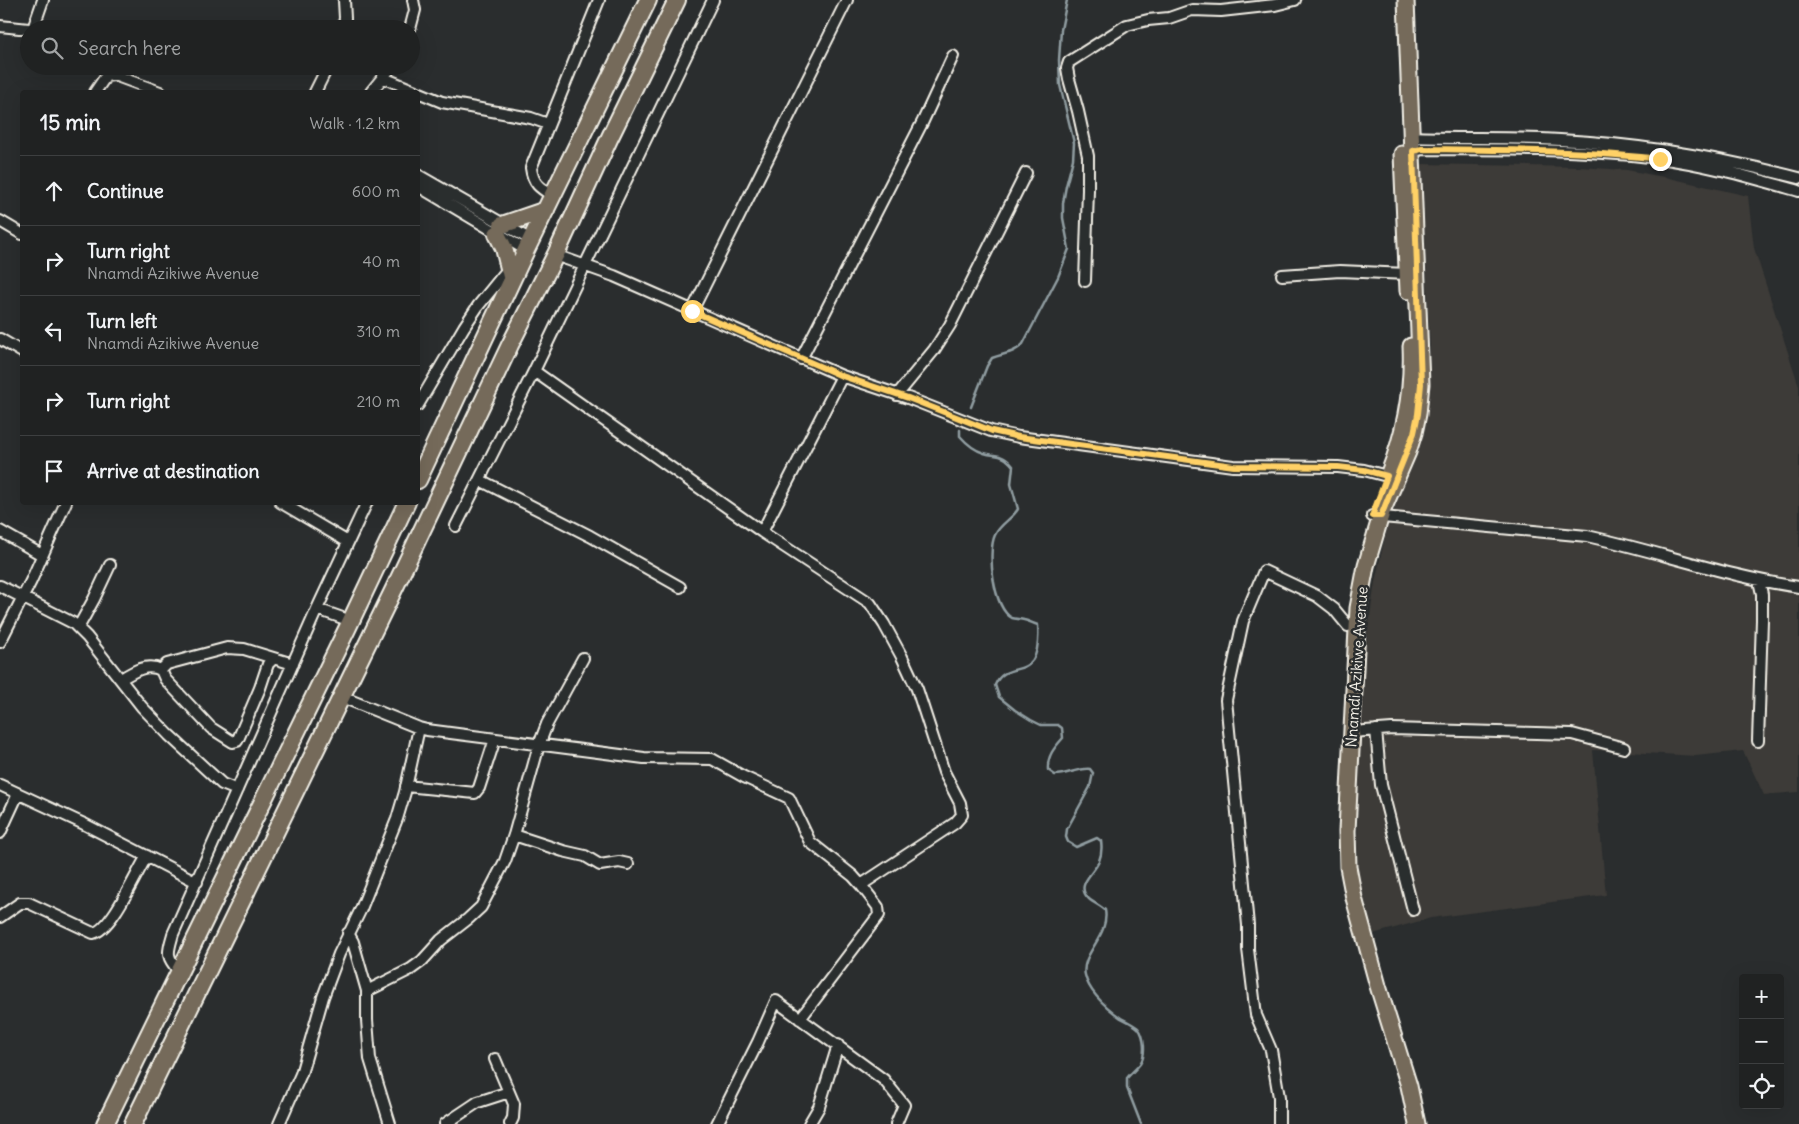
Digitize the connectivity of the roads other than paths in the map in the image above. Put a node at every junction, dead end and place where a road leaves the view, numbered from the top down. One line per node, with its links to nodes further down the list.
1 (43, 0): 12 (street)
2 (344, 0): 13 (street)
3 (413, 0): 14 (street)
4 (599, 0): 27 (street)
5 (648, 0): 34 (highway)
6 (677, 0): 39 (highway)
7 (713, 0): 40 (street)
8 (846, 0): 45 (street)
9 (1295, 0): 44 (street)
10 (1396, 0): 42 (main road, Nnamdi Azikiwe Avenue)
11 (1406, 0): 28 (main road, Nnamdi Azikiwe Avenue)
12 (36, 20)
13 (344, 20)
14 (412, 20)
15 (0, 26): 16 (street)
16 (20, 28)
17 (953, 56): 48 (street)
18 (324, 75): 23 (street)
19 (386, 75): 20 (street)
20 (384, 78): 24 (street); 25 (street)
21 (96, 90): 22 (street)
22 (154, 90)
23 (316, 90)
24 (373, 90)
25 (413, 90)
26 (420, 93): 27 (street)
27 (548, 124): 34 (street)
28 (1412, 144): 31 (street); 33 (street); 60 (main road, Nnamdi Azikiwe Avenue)
29 (1026, 173): 51 (street)
30 (420, 176): 36 (street)
31 (1799, 178)
32 (420, 187): 36 (street)
33 (1799, 191)
34 (549, 203): 36 (highway); 38 (highway)
35 (0, 221): 37 (street)
36 (500, 230): 38 (street); 41 (highway)
37 (20, 233)
38 (528, 245): 41 (highway)
39 (555, 255): 40 (street); 82 (highway)
40 (585, 266): 45 (street); 49 (street)
41 (511, 274): 52 (street); 53 (highway)
42 (1408, 274): 43 (street); 54 (main road, Nnamdi Azikiwe Avenue)
43 (1282, 275)
44 (1085, 281)
45 (692, 311): 48 (street)
46 (0, 340): 47 (street)
47 (20, 351)
48 (800, 359): 50 (street)
49 (534, 371): 55 (street); 63 (street)
50 (842, 376): 51 (street); 63 (street)
51 (897, 395): 54 (street)
52 (420, 402)
53 (420, 476)
54 (1387, 476): 60 (main road, Nnamdi Azikiwe Avenue)
55 (480, 480): 61 (street); 69 (street)
56 (65, 505): 65 (street)
57 (285, 505): 64 (street)
58 (366, 505): 64 (street)
59 (406, 505): 73 (highway)
60 (1376, 516): 67 (street); 74 (main road, Nnamdi Azikiwe Avenue); 85 (main road, Nnamdi Azikiwe Avenue)
61 (456, 526)
62 (0, 531): 65 (street)
63 (762, 532): 99 (street)
64 (348, 542): 72 (street)
65 (42, 555): 71 (street)
66 (110, 565): 75 (street)
67 (1759, 581): 70 (street); 87 (street)
68 (0, 586): 71 (street)
69 (680, 587)
70 (1799, 587)
71 (22, 596): 75 (street); 76 (street)
72 (317, 609): 73 (street); 79 (street)
73 (351, 621): 103 (highway)
74 (1348, 626): 118 (street); 119 (main road, Nnamdi Azikiwe Avenue)
75 (78, 628): 81 (street)
76 (0, 642)
77 (583, 658): 88 (street)
78 (273, 659): 79 (street); 80 (street); 80 (street)
79 (293, 664): 92 (street)
80 (161, 670): 81 (street)
81 (121, 679): 92 (street)
82 (342, 696): 83 (street); 110 (highway)
83 (419, 728): 86 (street); 91 (street)
84 (1376, 730): 85 (street); 89 (street); 100 (street)
85 (1352, 732): 120 (main road, Nnamdi Azikiwe Avenue)
86 (495, 739): 88 (street); 91 (street)
87 (1758, 741)
88 (539, 745): 95 (street); 99 (street)
89 (1624, 748)
90 (0, 785): 93 (street)
91 (406, 786): 102 (street)
92 (237, 790): 98 (street)
93 (18, 794): 94 (street); 96 (street)
94 (0, 833)
95 (514, 835): 97 (street); 104 (street)
96 (146, 856): 98 (street); 101 (street)
97 (628, 864)
98 (197, 882): 103 (street)
99 (861, 885): 105 (street)
100 (1413, 910)
101 (0, 917)
102 (348, 933): 104 (street); 111 (street)
103 (179, 971): 109 (highway)
104 (367, 991): 112 (street)
105 (800, 1018): 106 (street); 115 (street)
106 (838, 1045): 116 (street); 117 (street)
107 (496, 1059): 108 (street)
108 (509, 1092): 113 (street); 114 (street)
109 (105, 1124)
110 (133, 1124)
111 (279, 1124)
112 (390, 1124)
113 (445, 1124)
114 (510, 1124)
115 (717, 1124)
116 (809, 1124)
117 (896, 1124)
118 (1279, 1124)
119 (1407, 1124)
120 (1417, 1124)

